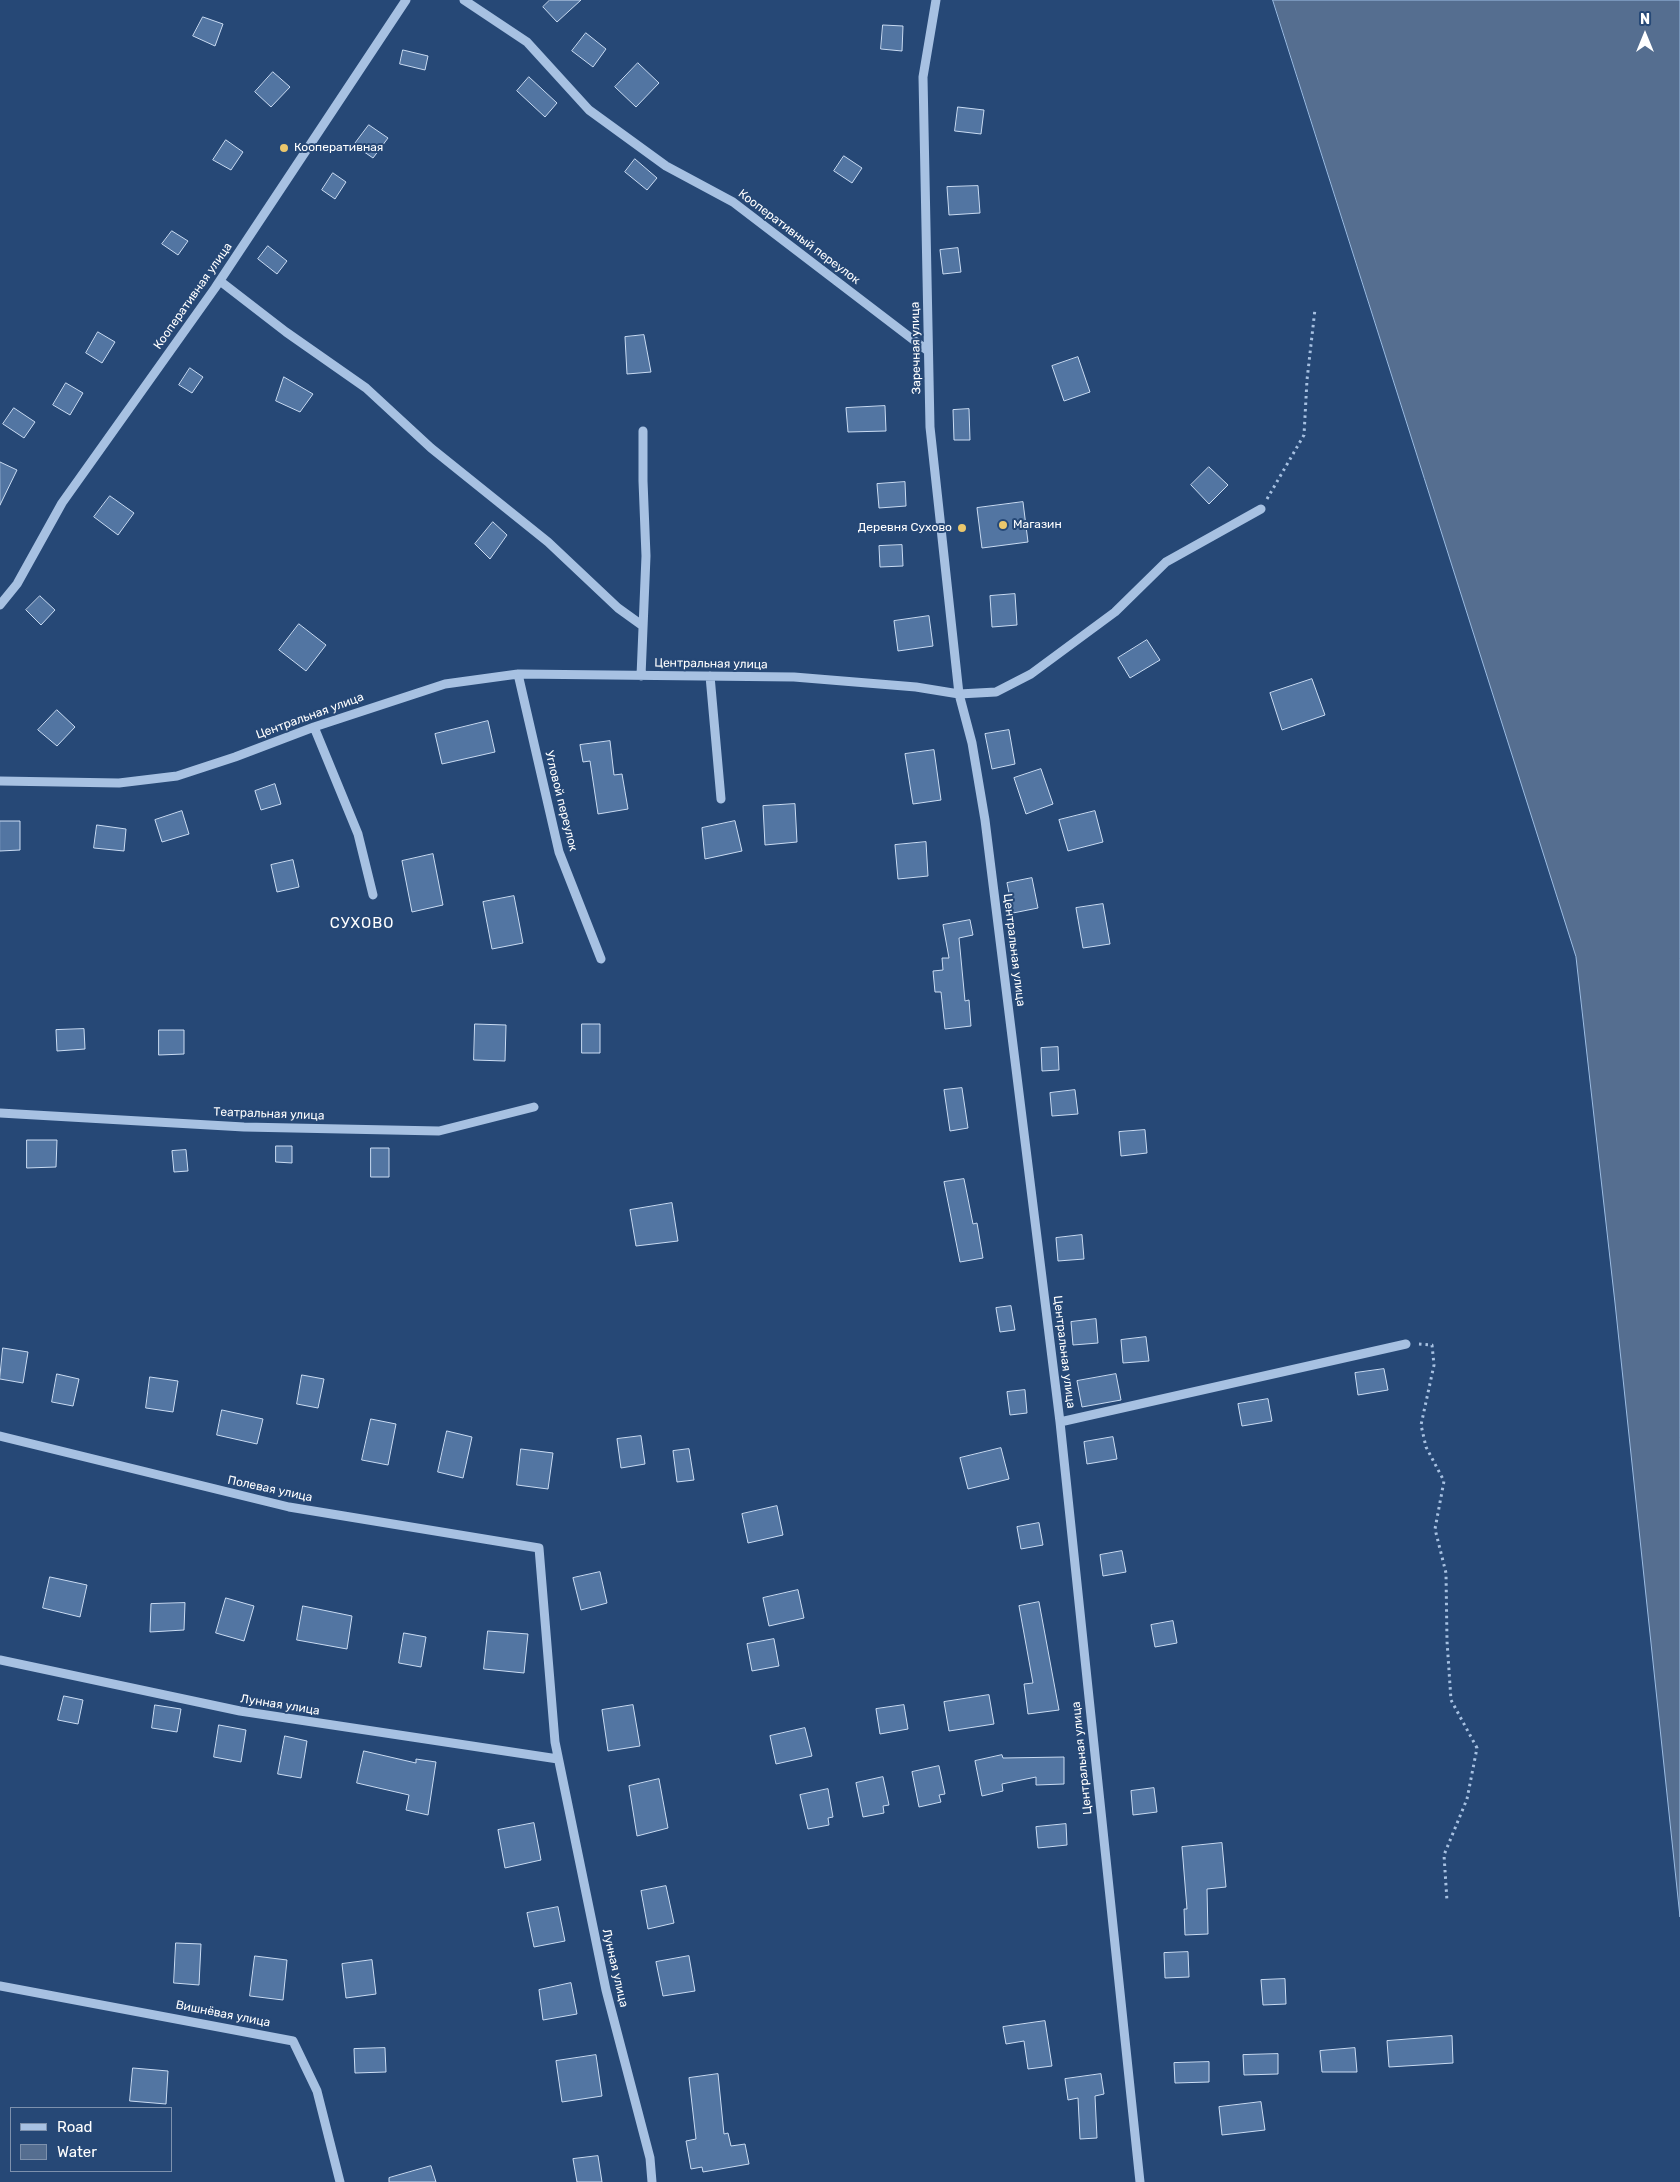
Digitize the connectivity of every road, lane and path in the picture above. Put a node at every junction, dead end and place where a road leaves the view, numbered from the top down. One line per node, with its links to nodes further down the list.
1 (406, 0): 4 (street, Кооперативная улица)
2 (464, 0): 6 (street, Кооперативный переулок)
3 (936, 0): 6 (street, Заречная улица)
4 (220, 281): 9 (street, Кооперативная улица); 10 (street)
5 (1315, 309): 8 (path)
6 (928, 352): 14 (street, Заречная улица)
7 (644, 431): 10 (street)
8 (1261, 508): 14 (street)
9 (0, 604)
10 (644, 626): 12 (street)
11 (518, 674): 12 (street, Центральная улица); 15 (street, Центральная улица); 19 (street, Угловой переулок)
12 (641, 676): 13 (street, Центральная улица)
13 (710, 676): 14 (street, Центральная улица); 17 (street)
14 (959, 694): 23 (street, Центральная улица)
15 (314, 727): 16 (street, Центральная улица); 18 (street)
16 (0, 781)
17 (721, 799)
18 (373, 895)
19 (601, 959)
20 (534, 1107): 21 (street, Театральная улица)
21 (0, 1112)
22 (1406, 1344): 23 (street); 28 (path)
23 (1060, 1422): 32 (street, Центральная улица)
24 (0, 1436): 25 (street, Полевая улица)
25 (539, 1548): 27 (street, Лунная улица)
26 (0, 1660): 27 (street, Лунная улица)
27 (558, 1759): 31 (street, Лунная улица)
28 (1446, 1901)
29 (0, 1986): 30 (street, Вишнёвая улица)
30 (340, 2182)
31 (652, 2182)
32 (1140, 2182)

